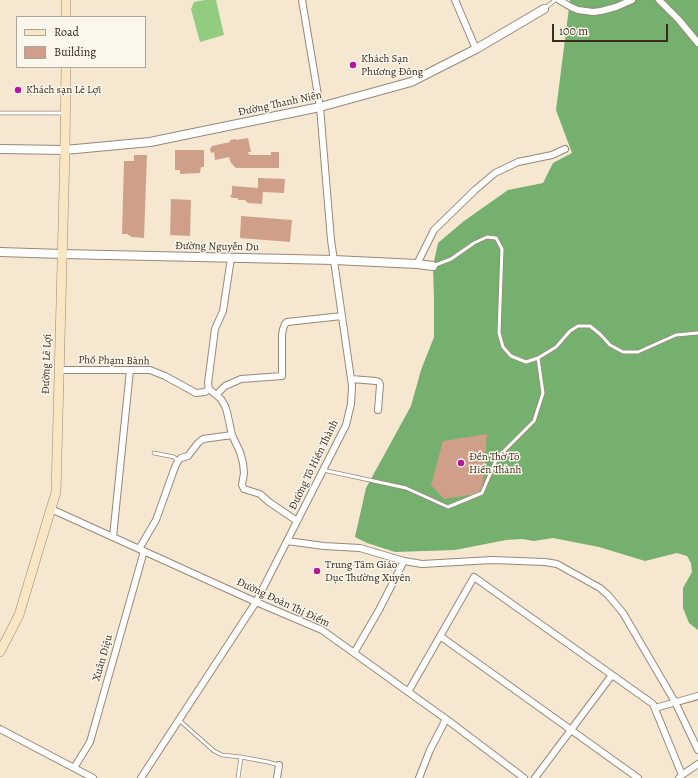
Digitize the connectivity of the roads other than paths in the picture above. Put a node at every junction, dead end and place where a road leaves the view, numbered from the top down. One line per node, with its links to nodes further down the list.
1 (66, 0): 9 (main road)
2 (302, 0): 13 (street, Đường Tô Hiến Thành)
3 (455, 0): 11 (street)
4 (555, 0): 8 (lane)
5 (559, 0): 6 (street)
6 (632, 0)
7 (659, 0): 10 (street)
8 (544, 9): 11 (street, Đường Thanh Niên)
9 (66, 16)
10 (698, 42)
11 (476, 49): 13 (street, Đường Thanh Niên)
12 (66, 68): 15 (main road, Đường Lê Lợi)
13 (320, 107): 18 (street, Đường Thanh Niên); 22 (street, Đường Tô Hiến Thành)
14 (0, 113): 15 (lane)
15 (65, 113): 18 (main road, Đường Lê Lợi)
16 (0, 149): 18 (street, Đường Thanh Niên)
17 (565, 149): 23 (street)
18 (65, 150): 20 (main road, Đường Lê Lợi)
19 (0, 252): 20 (street, Đường Nguyễn Du)
20 (62, 254): 21 (street, Đường Nguyễn Du); 28 (main road, Đường Lê Lợi)
21 (231, 258): 22 (street, Đường Nguyễn Du); 31 (street)
22 (334, 260): 23 (street, Đường Nguyễn Du); 25 (street, Đường Tô Hiến Thành)
23 (417, 264): 24 (street, Đường Nguyễn Du)
24 (433, 266): 27 (lane)
25 (342, 316): 30 (street, Đường Tô Hiến Thành); 32 (street)
26 (698, 334): 27 (lane)
27 (538, 358): 37 (lane)
28 (59, 370): 29 (street, Phố Phạm Bành); 38 (main road, Đường Lê Lợi)
29 (130, 370): 31 (street, Phố Phạm Bành); 40 (street)
30 (351, 378): 33 (street); 37 (street, Đường Tô Hiến Thành)
31 (209, 389): 32 (street)
32 (216, 395): 34 (street)
33 (378, 410)
34 (232, 435): 36 (street, Xuân Diệu); 39 (street)
35 (154, 453): 36 (lane)
36 (178, 461): 42 (street, Xuân Diệu)
37 (323, 470): 39 (street, Đường Tô Hiến Thành)
38 (51, 509): 40 (street, Đường Đoàn Thị Điểm); 46 (main road, Đường Lê Lợi)
39 (297, 521): 41 (street, Đường Tô Hiến Thành)
40 (114, 537): 42 (street, Đường Đoàn Thị Điểm)
41 (287, 541): 43 (street); 44 (street, Đường Tô Hiến Thành)
42 (142, 550): 44 (street, Đường Đoàn Thị Điểm); 61 (street, Xuân Diệu)
43 (404, 561): 47 (street); 51 (street)
44 (256, 602): 47 (street, Đường Đoàn Thị Điểm); 54 (street, Đường Tô Hiến Thành)
45 (440, 636): 48 (street); 49 (street); 56 (street)
46 (0, 652)
47 (354, 653): 49 (street, Đường Đoàn Thị Điểm)
48 (612, 675): 52 (street); 56 (street)
49 (408, 692): 53 (street, Đường Đoàn Thị Điểm)
50 (698, 696): 51 (street)
51 (675, 702): 52 (street); 57 (street)
52 (655, 708): 62 (street)
53 (446, 719): 67 (street); 68 (street, Đường Đoàn Thị Điểm)
54 (179, 720): 58 (lane); 64 (street, Đường Tô Hiến Thành)
55 (0, 729): 61 (street)
56 (571, 730): 69 (street); 70 (street)
57 (698, 750)
58 (241, 757): 60 (lane); 65 (lane)
59 (698, 764): 62 (street)
60 (279, 766): 66 (street)
61 (74, 768): 63 (street)
62 (681, 776)
63 (93, 778)
64 (141, 778)
65 (238, 778)
66 (277, 778)
67 (419, 778)
68 (524, 778)
69 (535, 778)
70 (638, 778)

